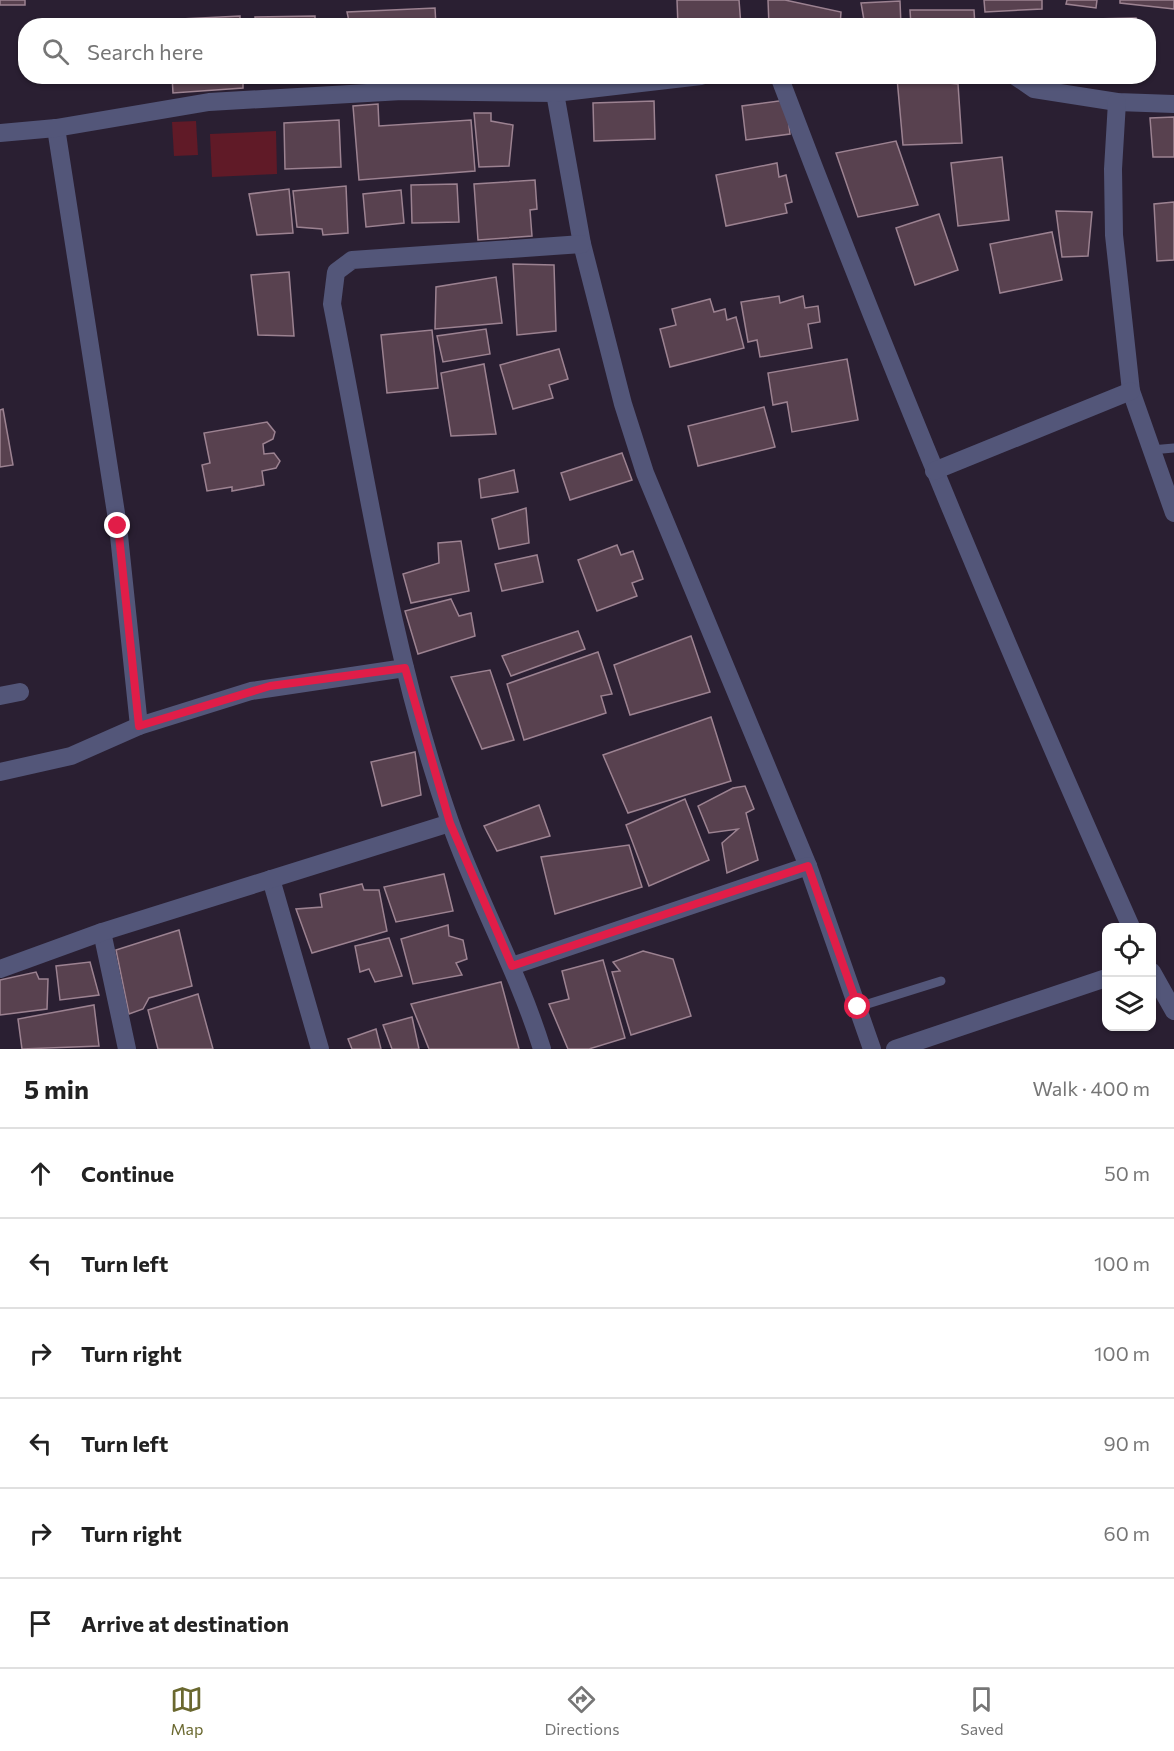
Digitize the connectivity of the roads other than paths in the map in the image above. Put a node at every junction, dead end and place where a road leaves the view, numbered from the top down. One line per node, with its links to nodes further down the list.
1 (632, 84): 4 (street)
2 (782, 84): 13 (street)
3 (1027, 84): 5 (street)
4 (555, 93): 7 (street); 9 (street)
5 (1117, 102): 6 (street); 10 (street)
6 (1174, 104)
7 (56, 128): 8 (street); 18 (street)
8 (0, 133)
9 (582, 244): 15 (street); 21 (street)
10 (1131, 391): 12 (street); 13 (street)
11 (1174, 448): 12 (lane)
12 (1151, 450): 14 (street)
13 (934, 471): 23 (street)
14 (1174, 513)
15 (405, 668): 18 (street); 20 (street)
16 (20, 692): 17 (street)
17 (0, 696)
18 (139, 726): 19 (street)
19 (0, 772)
20 (450, 823): 22 (street); 25 (street)
21 (808, 866): 25 (street); 30 (street)
22 (271, 879): 24 (street); 33 (street)
23 (1129, 923)
24 (102, 932): 26 (street); 32 (street)
25 (512, 966): 34 (street)
26 (0, 969)
27 (1155, 977): 31 (street)
28 (1102, 980): 36 (street)
29 (941, 981): 30 (lane)
30 (858, 1007): 35 (street)
31 (1174, 1011)
32 (128, 1049)
33 (320, 1049)
34 (542, 1049)
35 (872, 1049)
36 (895, 1049)

